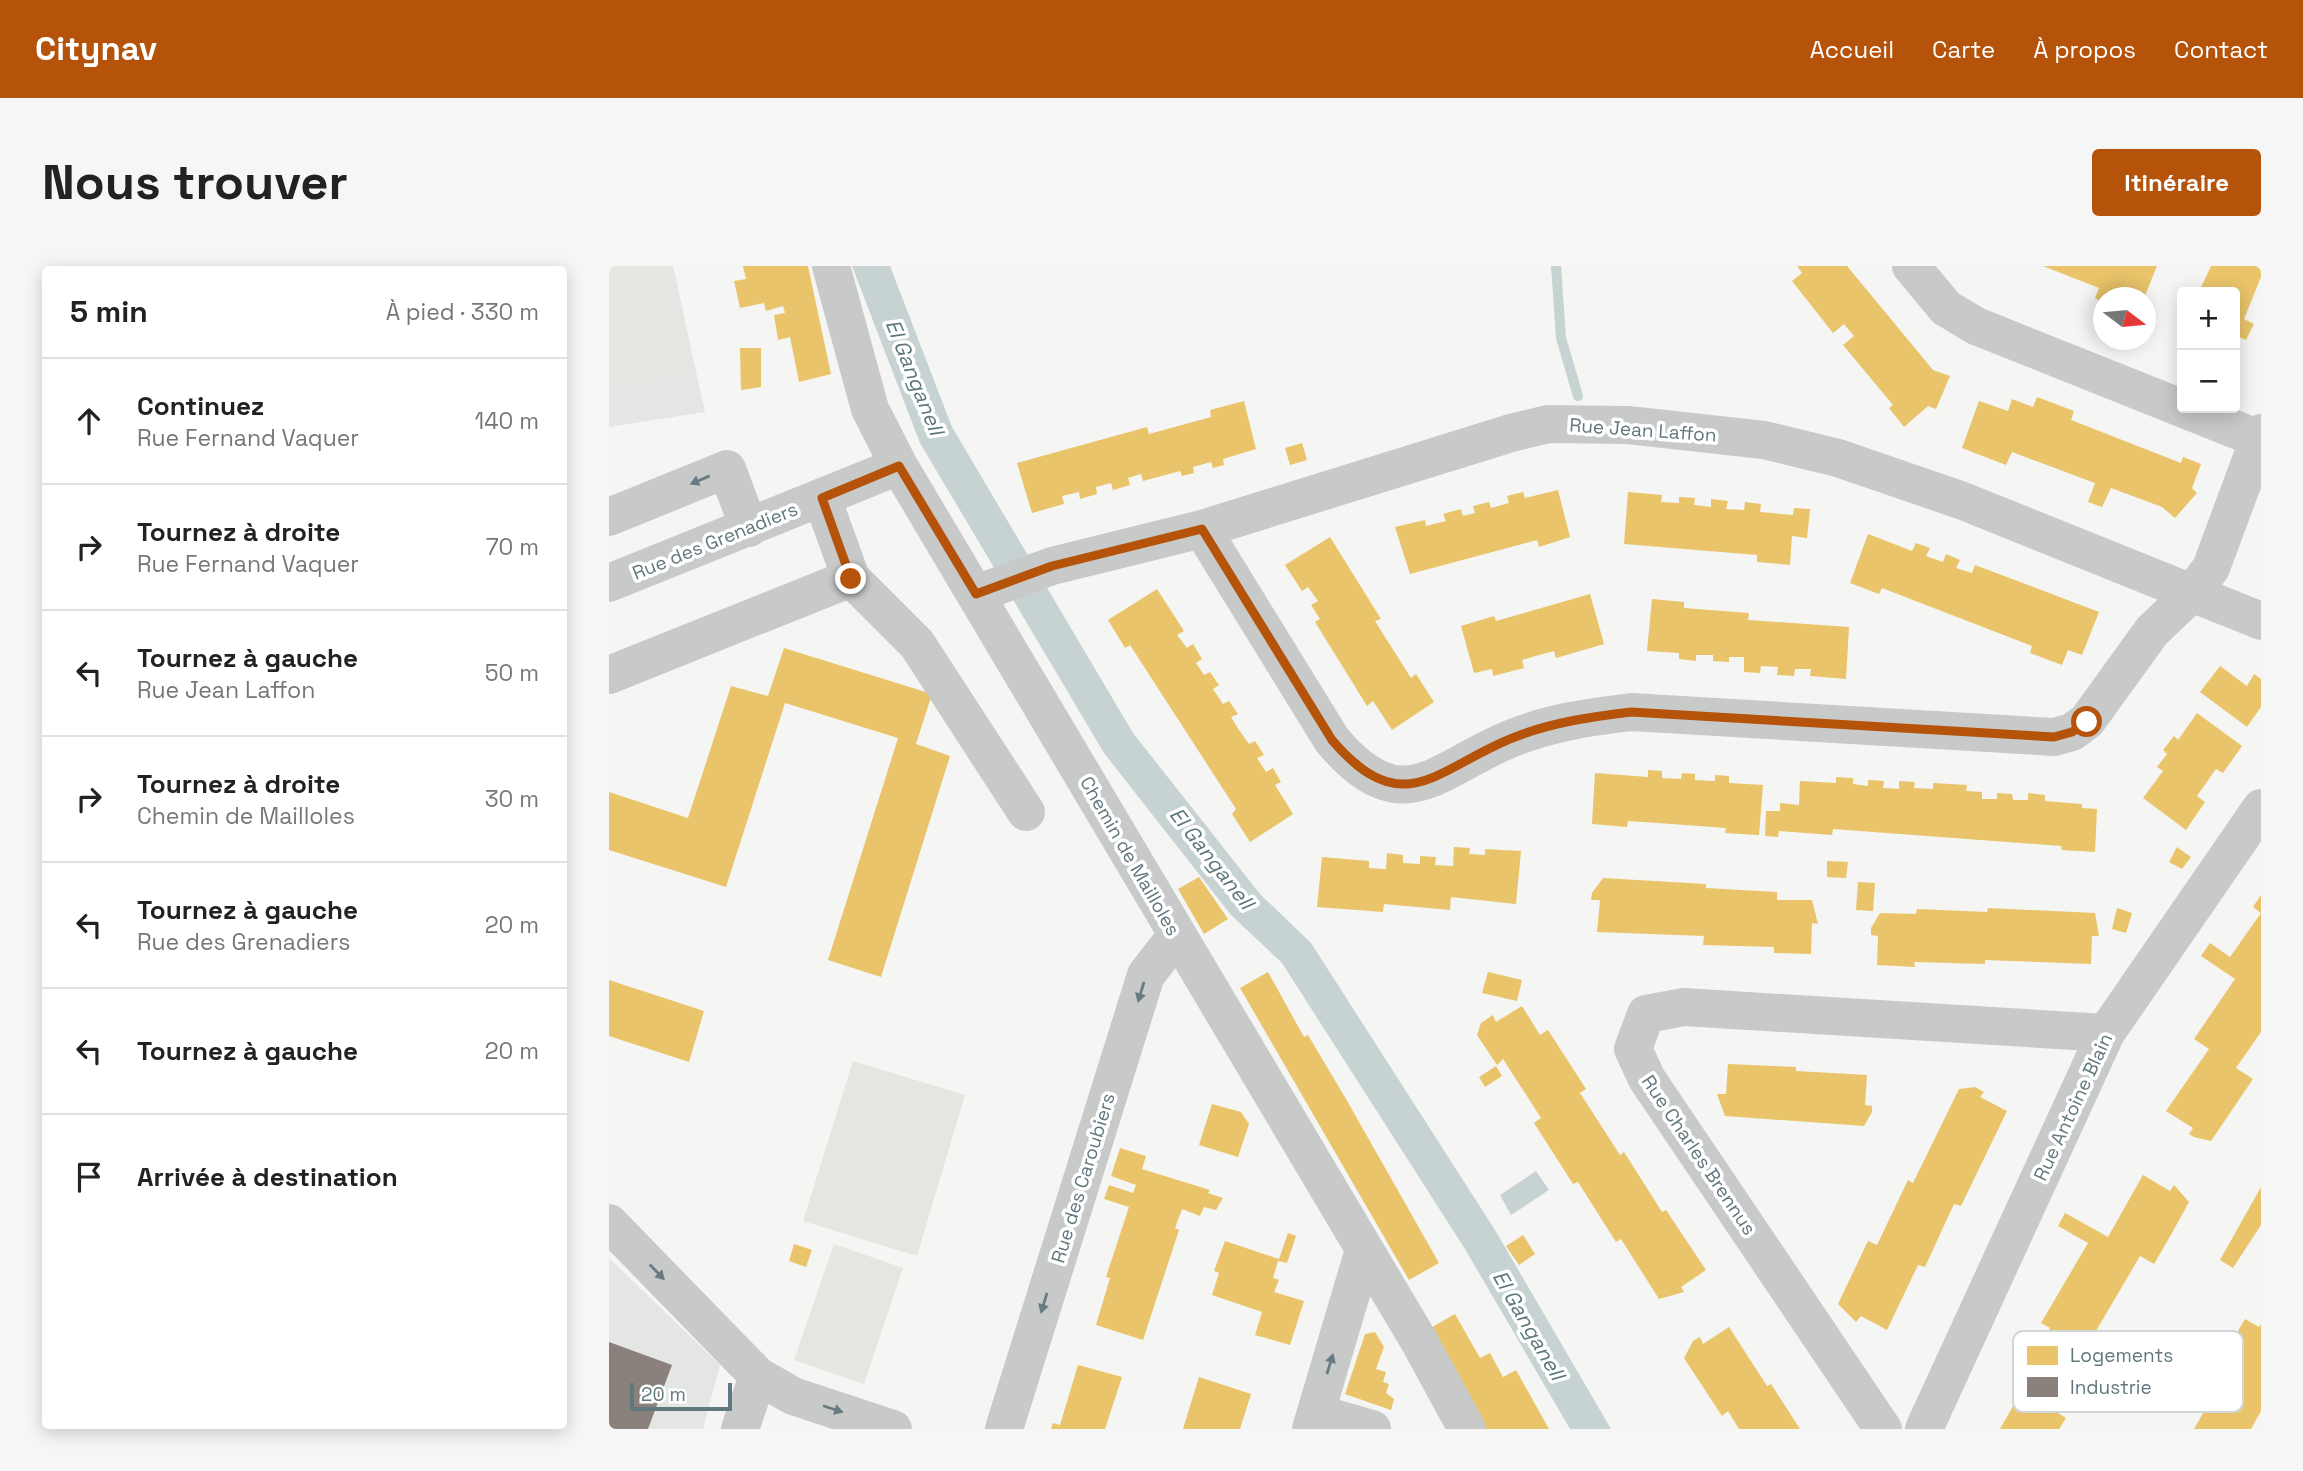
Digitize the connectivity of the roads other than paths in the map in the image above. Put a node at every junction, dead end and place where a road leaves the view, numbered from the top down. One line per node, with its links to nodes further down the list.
1 (831, 266): 4 (street, Chemin de Mailloles)
2 (1911, 266): 3 (street)
3 (2260, 436): 12 (street)
4 (899, 466): 5 (street, Rue des Grenadiers); 11 (street, Chemin de Mailloles)
5 (822, 498): 7 (street, Rue des Grenadiers); 9 (street)
6 (609, 517): 7 (street, one-way to 6)
7 (749, 528): 10 (street, Rue des Grenadiers)
8 (1202, 529): 11 (street, Rue Jean Laffon); 12 (street, Rue Jean Laffon); 12 (street)
9 (851, 579): 14 (street); 16 (street)
10 (609, 583)
11 (988, 588): 17 (street, Chemin de Mailloles)
12 (2191, 594): 13 (street, Rue Jean Laffon)
13 (2261, 621)
14 (609, 675)
15 (2261, 808): 18 (street, Rue Antoine Blain)
16 (1026, 811)
17 (1177, 935): 20 (street, Chemin de Mailloles); 25 (street, Rue des Caroubiers, one-way to 25)
18 (2106, 1033): 28 (street, Rue Charles Brennus); 29 (street, Rue Antoine Blain)
19 (609, 1223): 21 (street, one-way to 21)
20 (1364, 1250): 22 (street, one-way to 20); 27 (street, Chemin de Mailloles)
21 (758, 1376): 23 (street); 24 (street, one-way to 24)
22 (1313, 1421): 26 (street)
23 (740, 1429)
24 (893, 1429)
25 (1004, 1429)
26 (1372, 1429)
27 (1467, 1429)
28 (1884, 1429)
29 (1924, 1429)

